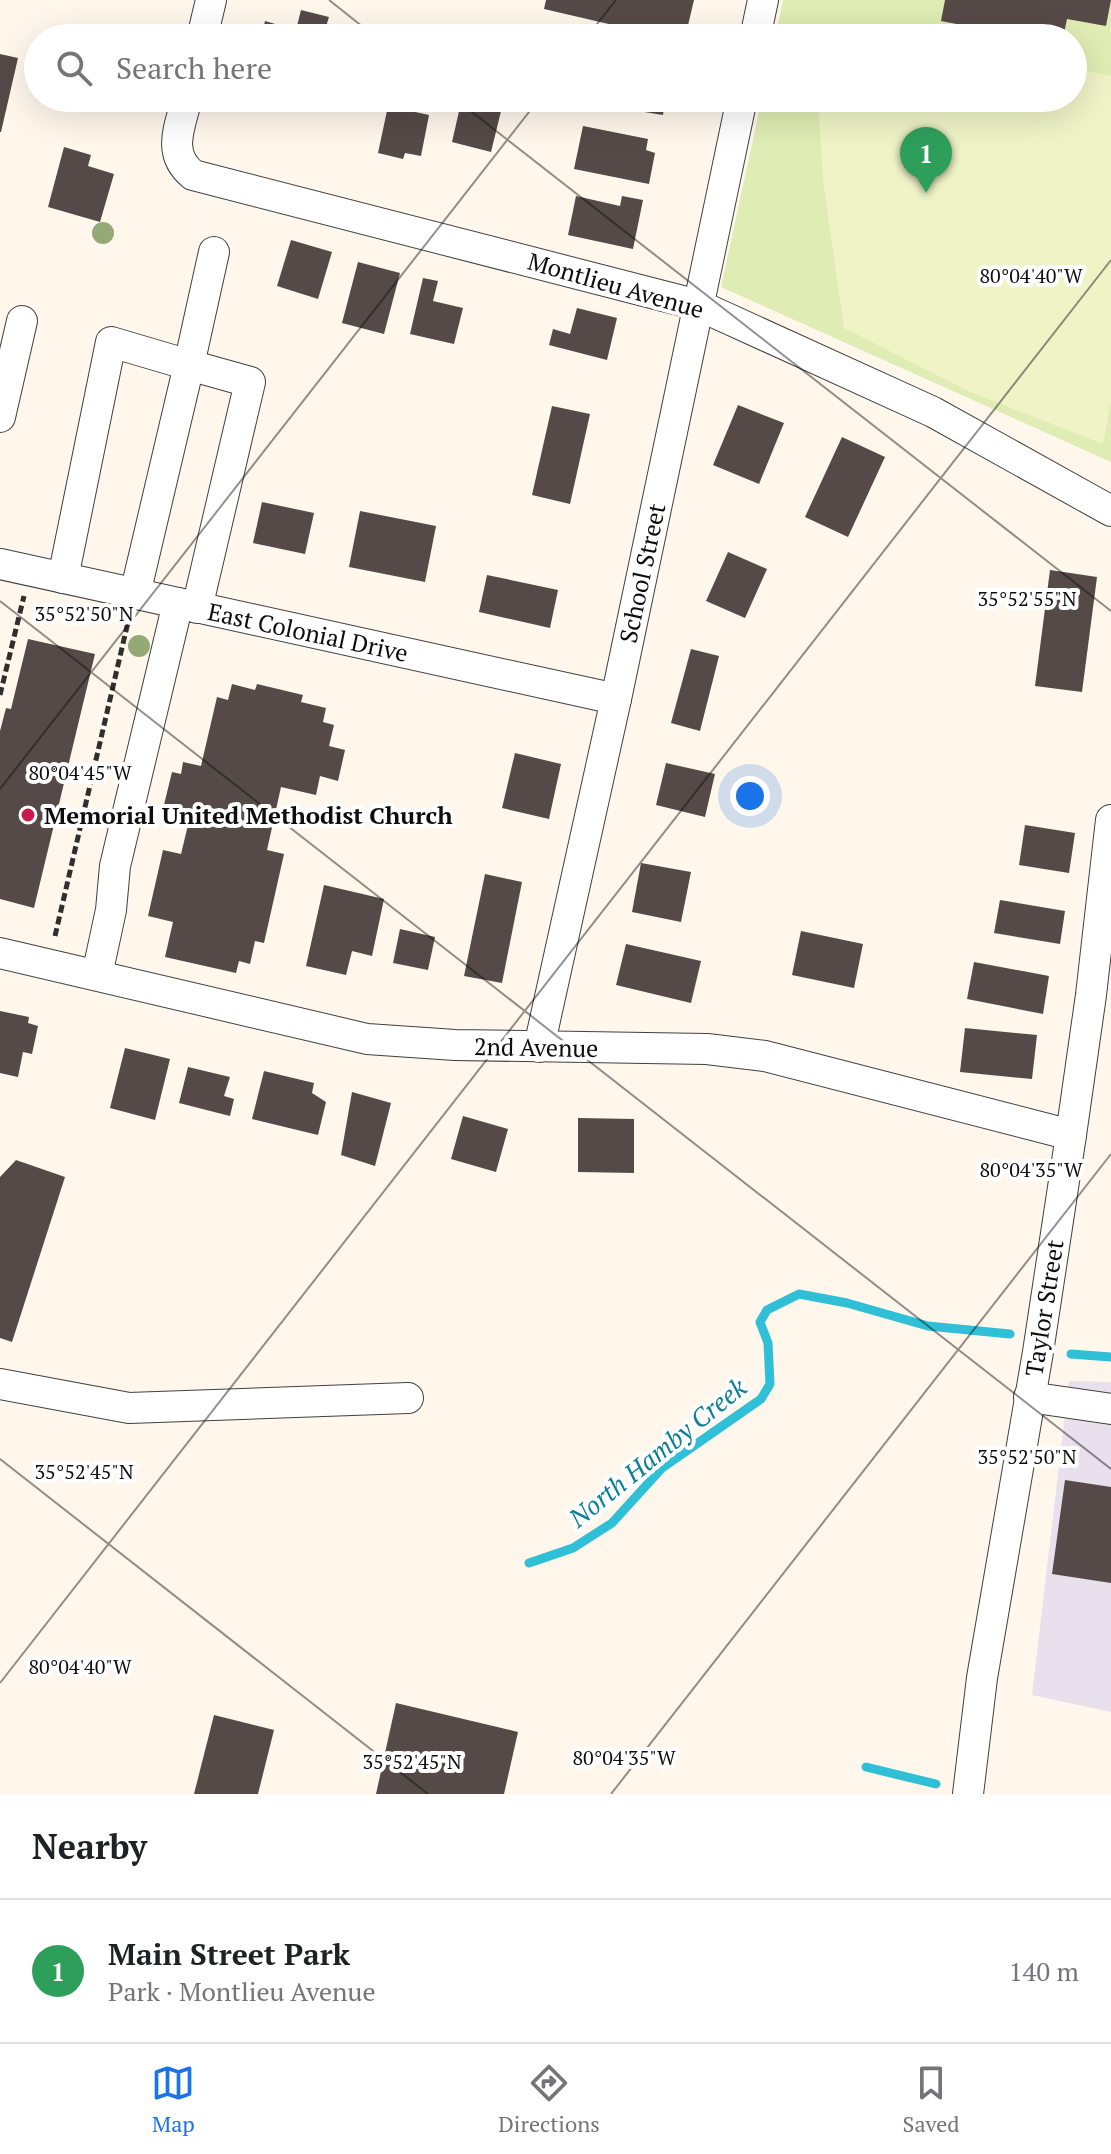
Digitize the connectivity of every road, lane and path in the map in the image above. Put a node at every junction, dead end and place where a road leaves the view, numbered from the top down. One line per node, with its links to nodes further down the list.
1 (211, 0): 3 (street)
2 (763, 0): 4 (street)
3 (205, 24)
4 (758, 24)
5 (184, 112): 8 (street, Montlieu Avenue)
6 (739, 112): 8 (street, School Street)
7 (214, 252): 10 (street)
8 (698, 305): 12 (street, Montlieu Avenue); 19 (street, School Street)
9 (22, 321): 11 (street)
10 (189, 365): 15 (street); 16 (street); 17 (street)
11 (0, 417)
12 (1111, 511)
13 (0, 564): 14 (street, East Colonial Drive)
14 (30, 571): 15 (street, East Colonial Drive); 18 (path)
15 (63, 578): 16 (street, East Colonial Drive)
16 (135, 594): 17 (street, East Colonial Drive); 22 (path)
17 (187, 606): 19 (street, East Colonial Drive); 23 (street)
18 (0, 695)
19 (616, 699): 25 (street, School Street)
20 (1111, 820): 24 (street, Taylor Street)
21 (0, 953): 22 (street, 2nd Avenue)
22 (49, 964): 23 (street, 2nd Avenue)
23 (97, 975): 25 (street, 2nd Avenue)
24 (1101, 997): 26 (street, Taylor Street)
25 (539, 1047): 26 (street, 2nd Avenue)
26 (1071, 1135): 28 (street, Taylor Street)
27 (0, 1384): 29 (street)
28 (1029, 1397): 30 (street); 31 (street, Taylor Street)
29 (408, 1398)
30 (1111, 1409)
31 (968, 1794)

